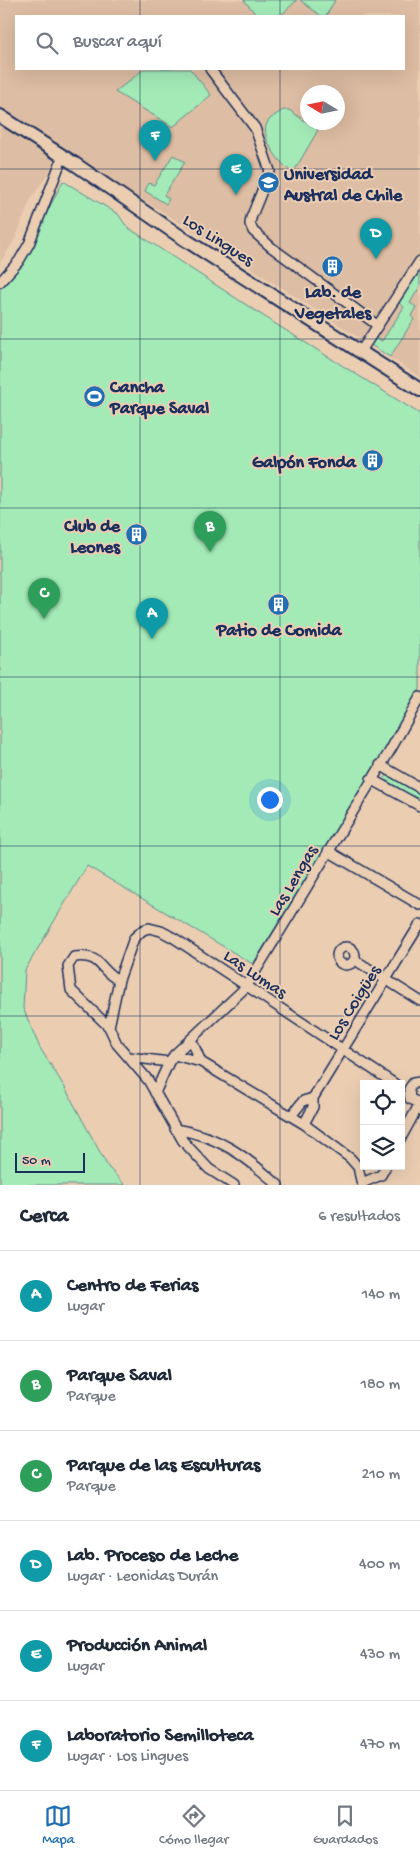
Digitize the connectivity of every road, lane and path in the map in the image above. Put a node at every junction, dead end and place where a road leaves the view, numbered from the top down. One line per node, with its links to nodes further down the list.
1 (211, 70): 6 (street)
2 (0, 116): 3 (main road, Los Lingues)
3 (63, 156): 5 (street); 7 (main road, Los Lingues)
4 (420, 261): 6 (street)
5 (0, 282)
6 (377, 325): 7 (street)
7 (361, 351): 8 (main road, Los Lingues)
8 (420, 390)
9 (420, 697): 10 (street, Las Lengas)
10 (380, 765): 11 (street, Las Lengas); 12 (street)
11 (371, 779): 13 (street); 14 (street, Las Lengas)
12 (420, 788)
13 (420, 806)
14 (328, 851): 15 (street); 20 (street, Las Lengas)
15 (420, 905)
16 (420, 924): 19 (street, Los Coigües)
17 (355, 960): 19 (street)
18 (119, 980): 20 (street, Las Lumas); 22 (street, Las Lumas); 22 (street)
19 (386, 980): 21 (street); 24 (street, Los Coigües)
20 (246, 987): 23 (street, Las Lengas); 24 (street, Las Lumas)
21 (420, 1001)
22 (109, 1026): 25 (street)
23 (191, 1039): 26 (street, Las Lengas); 27 (street)
24 (342, 1050): 28 (street, Las Lumas); 32 (street, Los Coigües)
25 (129, 1057): 26 (street); 31 (street)
26 (172, 1059): 27 (street); 31 (street, Las Lengas)
27 (201, 1062): 34 (street)
28 (389, 1080)
29 (420, 1082): 30 (street)
30 (405, 1090): 33 (street)
31 (155, 1092): 36 (street)
32 (313, 1098): 34 (street, Los Coigües); 35 (street, Los Coigües)
33 (420, 1103): 37 (street)
34 (291, 1116): 35 (street)
35 (304, 1124): 39 (street)
36 (175, 1129): 40 (street); 41 (street)
37 (405, 1131)
38 (384, 1170): 39 (street)
39 (362, 1184)
40 (234, 1185)
41 (278, 1185)

